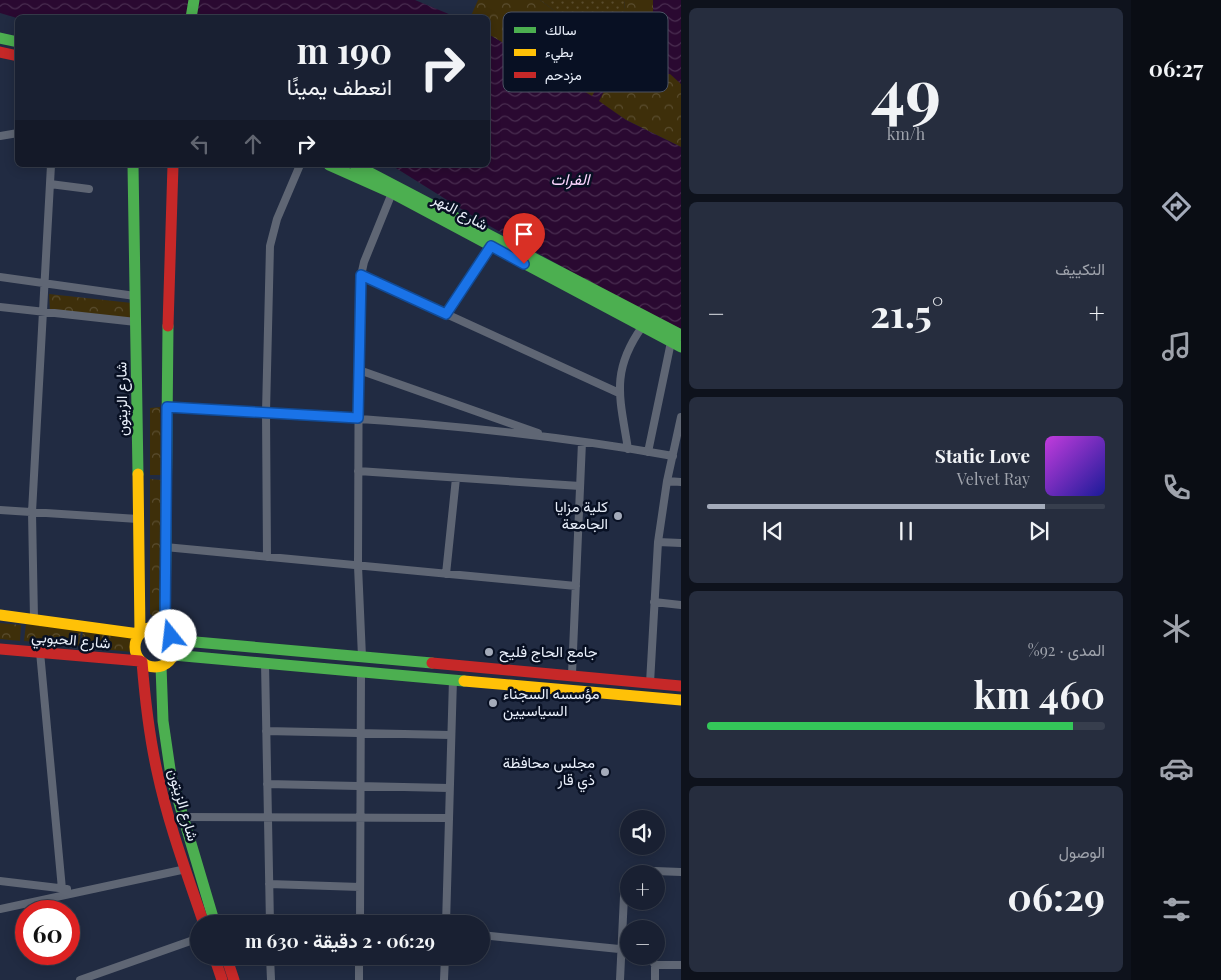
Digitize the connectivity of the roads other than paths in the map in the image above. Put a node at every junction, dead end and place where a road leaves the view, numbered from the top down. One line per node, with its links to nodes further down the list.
1 (194, 0): 2 (main road)
2 (192, 15)
3 (0, 38): 4 (main road)
4 (15, 41)
5 (0, 52): 6 (main road)
6 (15, 55)
7 (15, 134): 8 (street)
8 (0, 136)
9 (51, 167): 15 (street)
10 (133, 167): 22 (main road, شارع الزيتون)
11 (173, 167): 32 (main road)
12 (299, 167): 33 (street)
13 (334, 167): 17 (main road, شارع النهر)
14 (359, 167): 28 (main road, شارع النهر)
15 (50, 184): 16 (street); 21 (street)
16 (89, 189)
17 (392, 193): 18 (main road, شارع النهر); 19 (street)
18 (491, 246): 25 (street); 27 (main road, شارع النهر)
19 (361, 275): 25 (street); 30 (street)
20 (0, 277): 21 (street)
21 (46, 284): 22 (street); 24 (street)
22 (135, 296): 26 (main road, شارع الزيتون)
23 (0, 307): 24 (street)
24 (44, 312): 26 (street); 47 (street)
25 (446, 314): 31 (street)
26 (136, 322): 48 (main road, شارع الزيتون)
27 (642, 326): 29 (main road, شارع النهر); 31 (street)
28 (681, 335)
29 (676, 344): 39 (street)
30 (359, 370): 35 (street); 36 (street)
31 (619, 393): 38 (street)
32 (167, 407): 33 (street); 51 (main road)
33 (266, 412): 35 (street); 52 (street)
34 (681, 417): 40 (street)
35 (358, 418): 36 (street); 41 (street)
36 (552, 438): 37 (street)
37 (582, 442): 38 (street); 45 (street)
38 (628, 449): 39 (street)
39 (648, 452): 40 (street)
40 (673, 456): 43 (street)
41 (358, 471): 42 (street); 53 (street)
42 (456, 478): 45 (street); 54 (street)
43 (667, 481): 44 (street); 49 (street)
44 (681, 482)
45 (580, 486): 55 (street)
46 (0, 510): 47 (street)
47 (32, 512): 48 (street); 59 (street)
48 (138, 519): 61 (main road, شارع الزيتون)
49 (658, 542): 50 (street); 56 (street)
50 (681, 543)
51 (165, 548): 52 (street); 60 (main road)
52 (267, 557): 53 (street)
53 (358, 566): 54 (street); 66 (street)
54 (446, 574): 55 (street)
55 (576, 586): 72 (street)
56 (654, 602): 57 (street); 75 (street)
57 (681, 605)
58 (0, 615): 59 (main road)
59 (34, 619): 61 (main road)
60 (165, 630): 61 (main road); 62 (main road)
61 (140, 633): 67 (main road)
62 (173, 640): 65 (main road); 66 (main road)
63 (0, 649): 64 (main road, شارع الحبوبي)
64 (40, 652): 67 (main road, شارع الحبوبي); 94 (street)
65 (173, 654): 69 (main road); 70 (main road)
66 (362, 657): 68 (main road)
67 (141, 661): 70 (main road); 88 (main road, شارع الزيتون)
68 (421, 662): 72 (main road); 73 (main road)
69 (265, 663): 71 (main road); 78 (street)
70 (161, 666): 84 (main road, شارع الزيتون)
71 (361, 672): 73 (main road); 79 (street)
72 (572, 674): 75 (main road)
73 (419, 677): 74 (main road)
74 (453, 679): 77 (main road); 80 (street)
75 (650, 683): 76 (main road)
76 (681, 686)
77 (681, 700)
78 (266, 731): 79 (street); 81 (street)
79 (360, 733): 80 (street); 82 (street)
80 (450, 735): 83 (street)
81 (267, 784): 82 (street); 85 (street)
82 (360, 786): 83 (street); 86 (street)
83 (449, 788): 87 (street)
84 (182, 817): 85 (street); 98 (main road, شارع الزيتون)
85 (268, 817): 86 (street); 92 (street)
86 (360, 818): 87 (street); 93 (street)
87 (448, 818): 101 (street)
88 (186, 869): 95 (street); 97 (main road, شارع الزيتون)
89 (665, 871): 90 (street)
90 (681, 872)
91 (0, 881): 94 (street)
92 (269, 884): 93 (street); 99 (street)
93 (360, 887): 100 (street)
94 (62, 889): 95 (street)
95 (84, 892): 96 (street)
96 (0, 909)
97 (201, 915)
98 (212, 915)
99 (270, 915)
100 (360, 915)
101 (446, 915)
102 (490, 936): 104 (street)
103 (190, 941): 114 (street)
104 (620, 949)
105 (217, 965): 115 (main road)
106 (229, 965): 116 (main road)
107 (270, 965): 117 (street)
108 (359, 965): 118 (street)
109 (445, 965): 119 (street)
110 (620, 965): 120 (street)
111 (656, 965): 121 (street)
112 (665, 965): 113 (street)
113 (681, 965)
114 (80, 980)
115 (222, 980)
116 (234, 980)
117 (271, 980)
118 (359, 980)
119 (444, 980)
120 (620, 980)
121 (655, 980)

